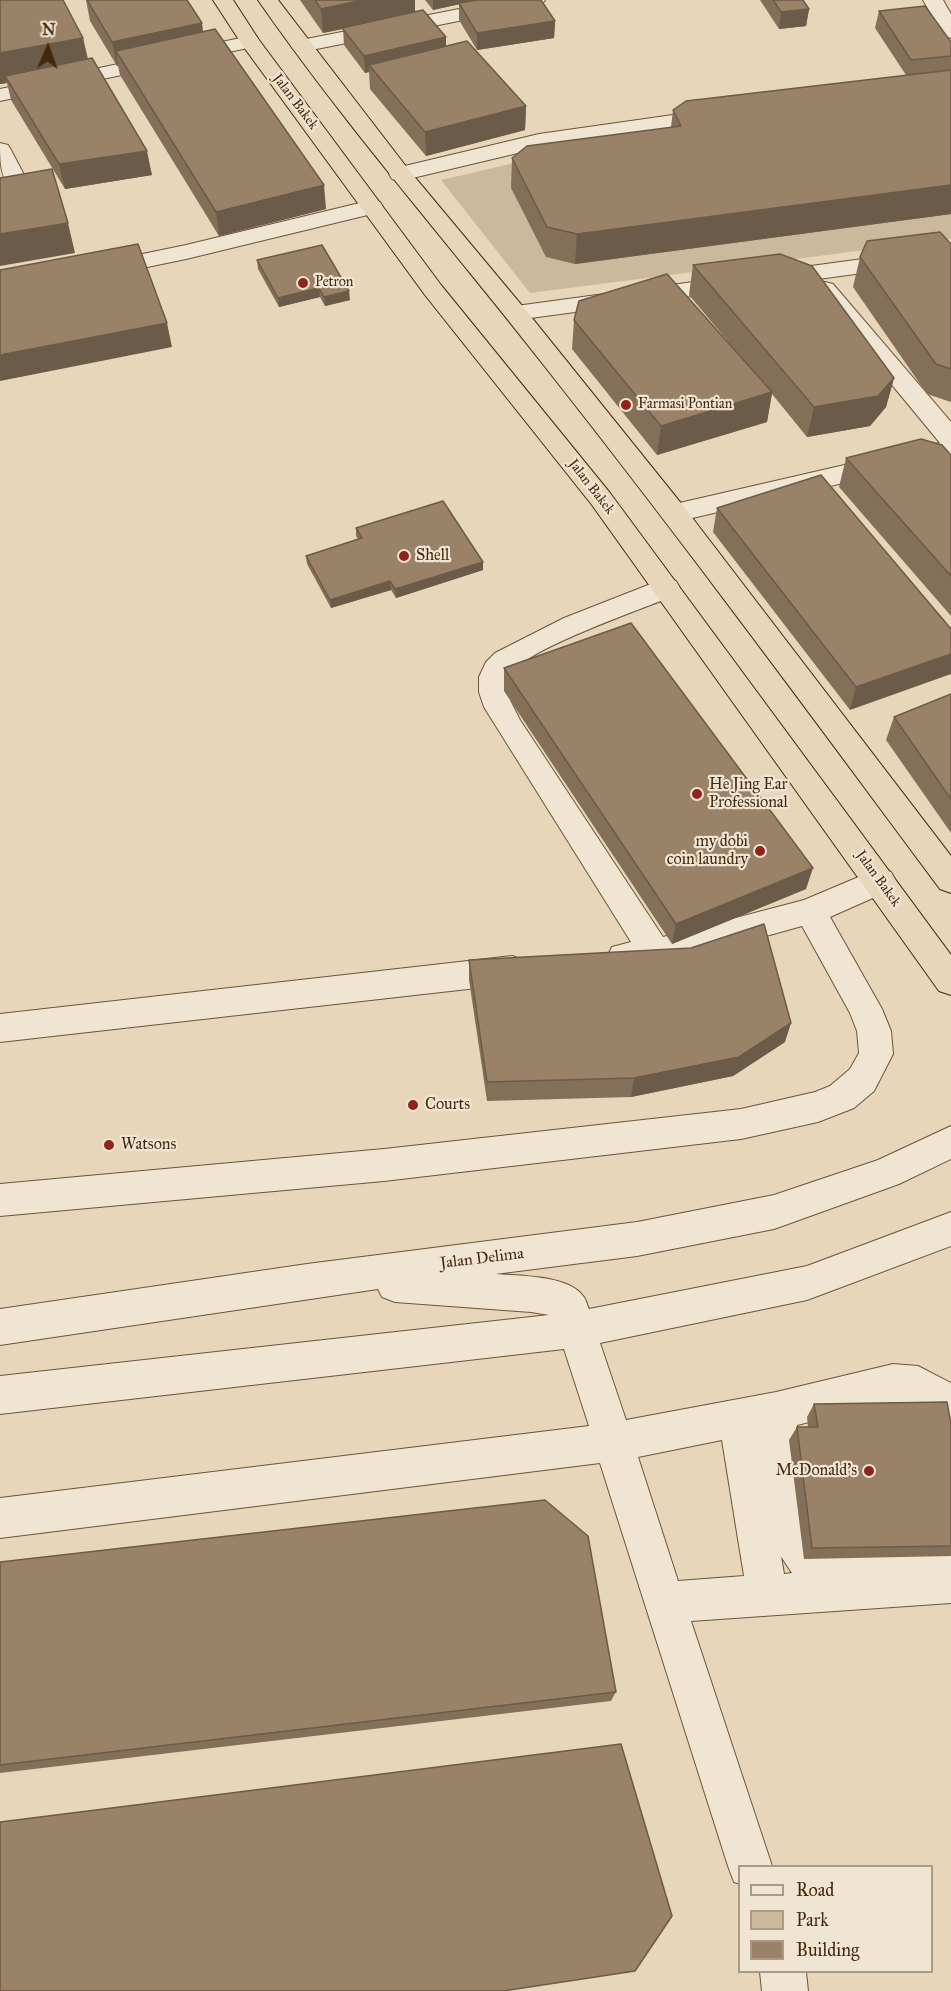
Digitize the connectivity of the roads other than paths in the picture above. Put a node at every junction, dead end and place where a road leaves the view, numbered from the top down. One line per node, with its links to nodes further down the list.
1 (223, 0): 9 (highway, Jalan Bakek)
2 (268, 0): 10 (highway)
3 (420, 0): 6 (street)
4 (535, 0): 6 (street)
5 (933, 0): 7 (street)
6 (438, 19): 8 (street); 10 (street)
7 (951, 32)
8 (455, 36)
9 (250, 42): 11 (street); 18 (highway, Jalan Bakek)
10 (301, 46): 16 (highway)
11 (0, 95)
12 (739, 112): 14 (street)
13 (525, 123): 14 (street)
14 (539, 141): 16 (street)
15 (0, 150): 17 (street)
16 (400, 174): 22 (highway)
17 (22, 192)
18 (372, 207): 20 (street); 26 (highway, Jalan Bakek)
19 (951, 254): 21 (street)
20 (82, 274)
21 (813, 274): 22 (street); 23 (street)
22 (516, 313): 25 (highway)
23 (951, 439)
24 (951, 449): 25 (street)
25 (675, 513): 27 (highway)
26 (666, 588): 28 (highway, Jalan Bakek); 30 (street)
27 (951, 880)
28 (880, 881): 29 (street); 33 (highway, Jalan Bakek)
29 (810, 911): 30 (street); 36 (street)
30 (655, 953): 31 (street)
31 (596, 960)
32 (537, 967): 34 (street)
33 (951, 981)
34 (0, 1028)
35 (945, 1139): 38 (street, Jalan Delima)
36 (0, 1200)
37 (951, 1229): 40 (street)
38 (307, 1281): 39 (street, Jalan Delima); 40 (street)
39 (0, 1327)
40 (576, 1330): 41 (street); 44 (street)
41 (0, 1395)
42 (757, 1414): 43 (street); 44 (street); 46 (street); 48 (street)
43 (951, 1418)
44 (613, 1442): 45 (street); 49 (street)
45 (0, 1518)
46 (951, 1558)
47 (951, 1582): 48 (street)
48 (767, 1595): 49 (street)
49 (664, 1602): 50 (street)
50 (750, 1865)
51 (783, 1973): 52 (street)
52 (785, 1991)

